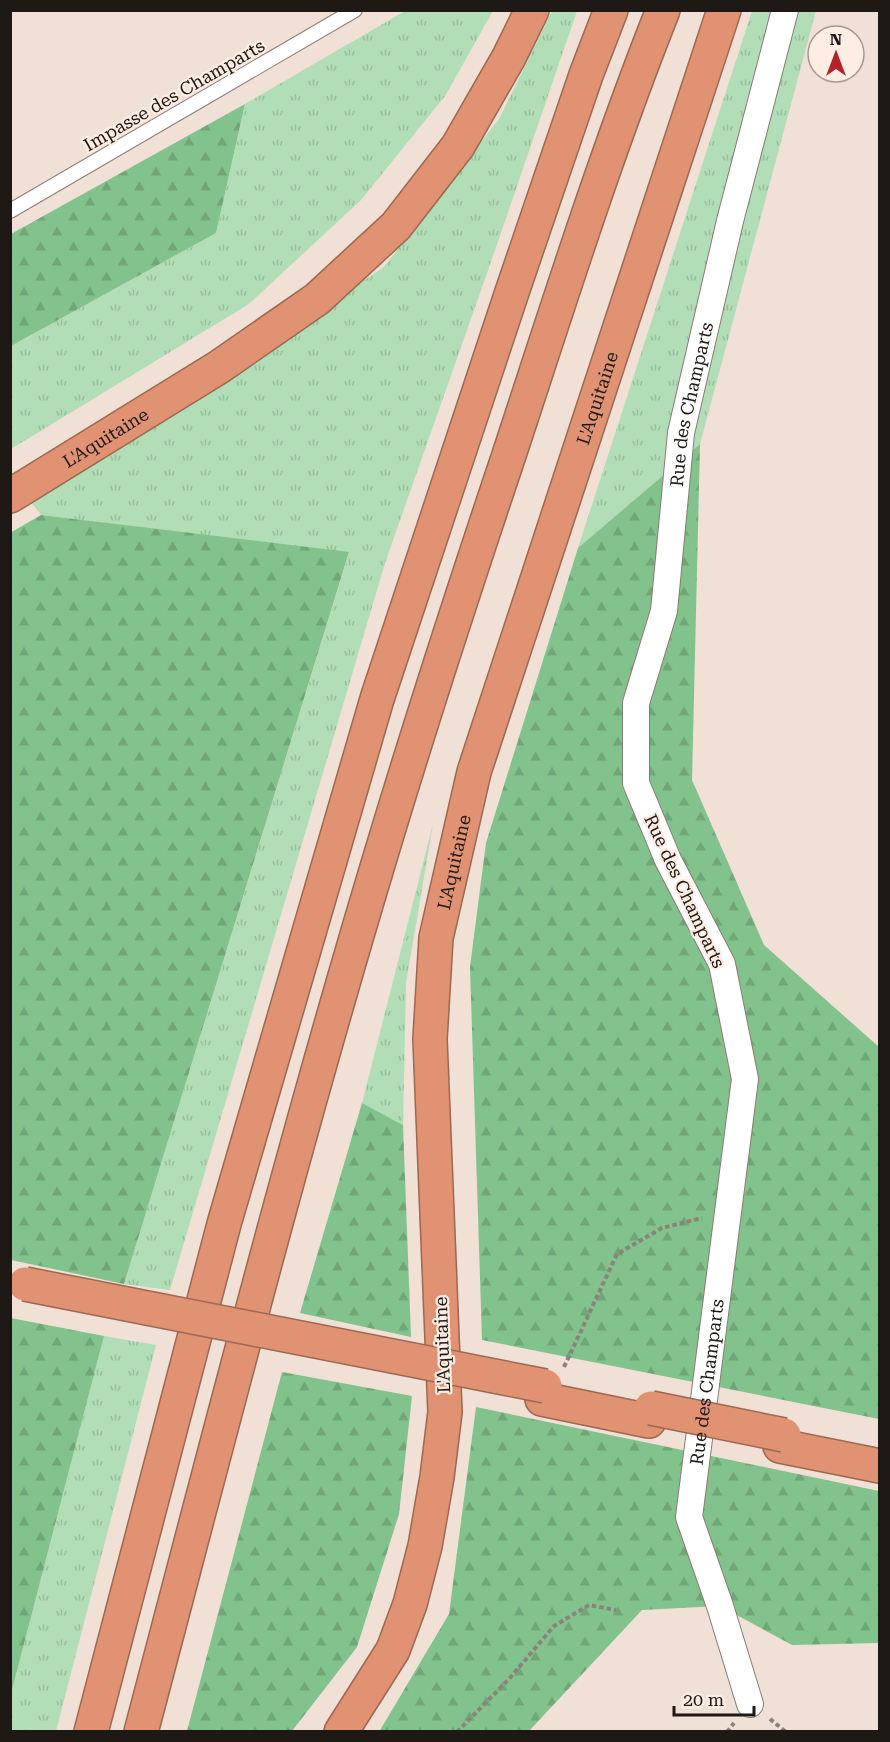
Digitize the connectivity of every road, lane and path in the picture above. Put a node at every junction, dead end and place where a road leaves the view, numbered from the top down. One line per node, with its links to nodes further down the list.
1 (355, 10): 7 (lane, Impasse des Champarts)
2 (532, 10): 8 (highway, L'Aquitaine)
3 (611, 10): 17 (highway)
4 (663, 10): 18 (highway)
5 (724, 10): 19 (highway, L'Aquitaine)
6 (785, 10): 9 (street, Rue des Champarts)
7 (10, 211)
8 (10, 496)
9 (729, 1212): 11 (path); 16 (street, Rue des Champarts)
10 (17, 1290): 11 (highway)
11 (550, 1384): 12 (highway)
12 (782, 1441): 13 (highway); 14 (highway)
13 (879, 1454)
14 (879, 1466)
15 (616, 1610): 20 (path)
16 (750, 1704)
17 (91, 1731)
18 (141, 1731)
19 (341, 1731)
20 (458, 1731)

